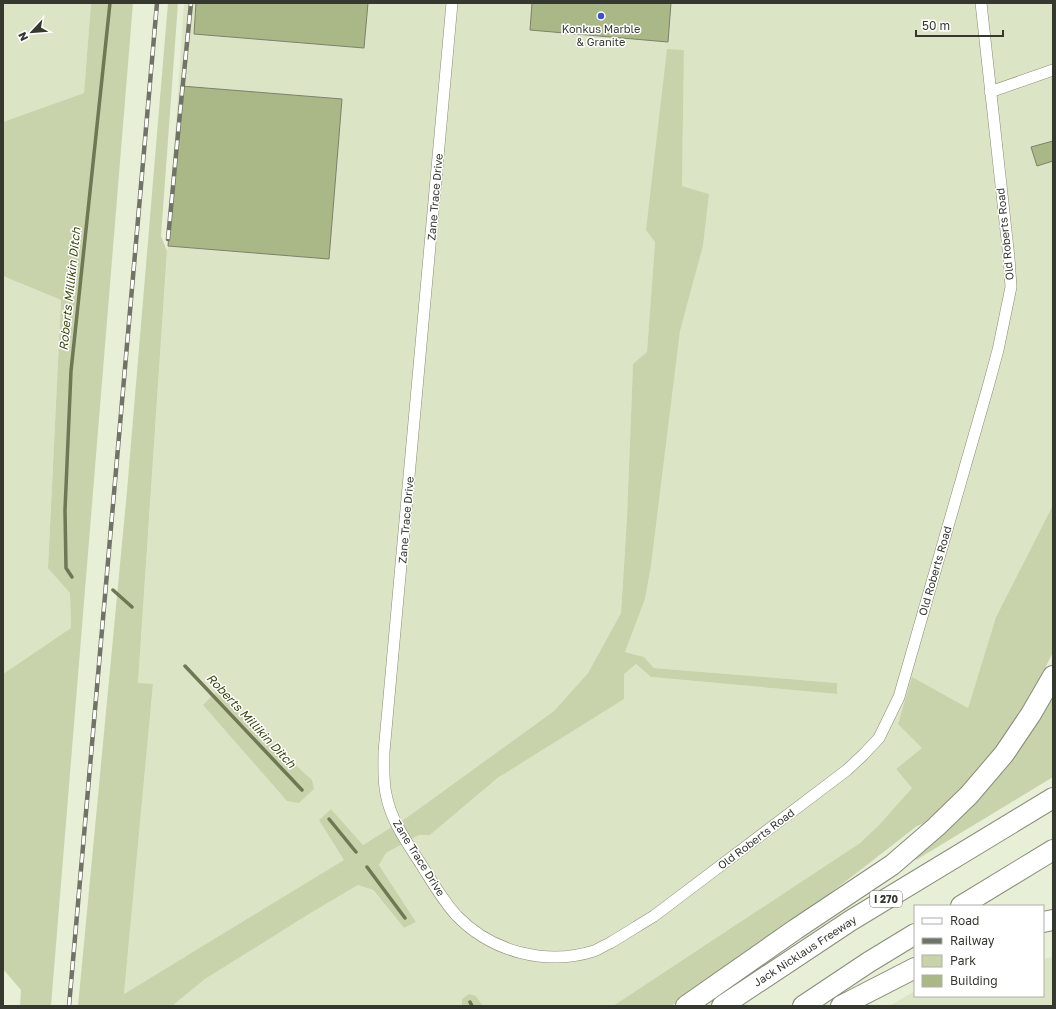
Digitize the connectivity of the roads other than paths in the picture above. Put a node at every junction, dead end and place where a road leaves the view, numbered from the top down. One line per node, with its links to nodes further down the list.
1 (452, 3): 10 (street, Zane Trace Drive)
2 (981, 3): 4 (street, Old Roberts Road)
3 (1053, 70): 4 (street)
4 (990, 92): 10 (street, Old Roberts Road)
5 (1053, 676): 12 (highway)
6 (1053, 798): 13 (highway, Jack Nicklaus Freeway / I 270)
7 (1053, 850): 8 (highway)
8 (963, 905)
9 (914, 935): 14 (highway)
10 (548, 957)
11 (914, 969): 15 (highway)
12 (686, 1006)
13 (722, 1006)
14 (803, 1006)
15 (841, 1006)

